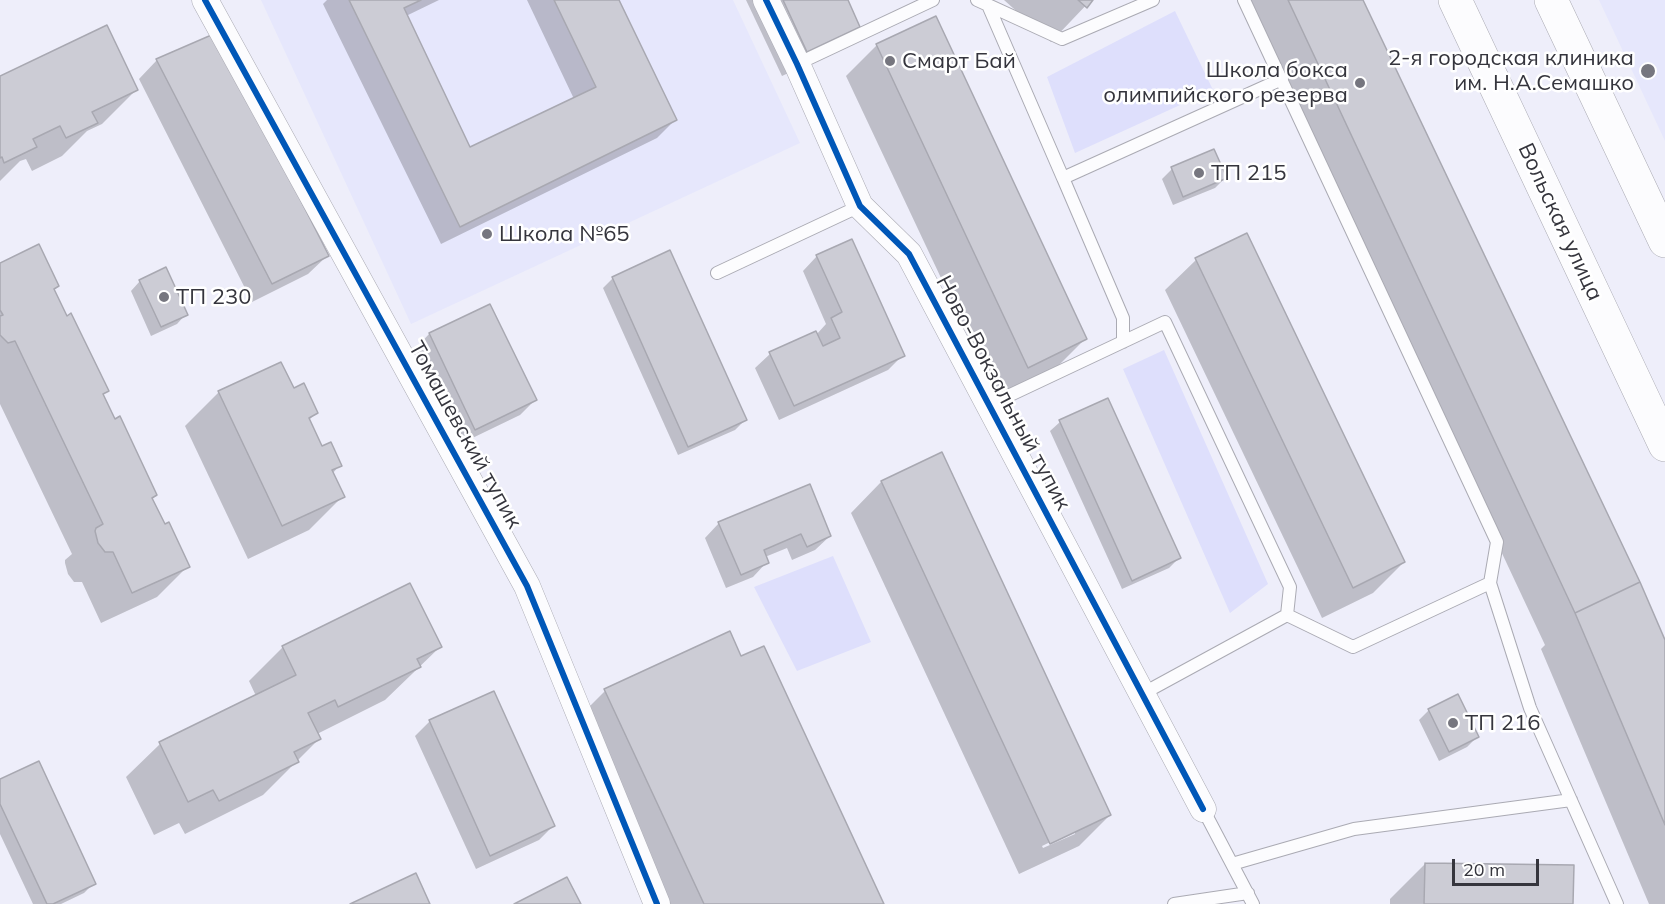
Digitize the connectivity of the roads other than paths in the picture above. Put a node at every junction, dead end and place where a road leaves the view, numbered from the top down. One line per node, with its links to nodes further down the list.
1 (205, 0): 25 (street, Томашевский тупик)
2 (766, 0): 9 (street, Ново-Вокзальный тупик)
3 (933, 0): 9 (lane)
4 (1153, 0): 8 (lane)
5 (1244, 0): 10 (lane)
6 (1455, 0): 17 (main road, Вольская улица)
7 (1551, 0): 13 (main road)
8 (982, 2): 11 (lane)
9 (797, 64): 12 (street, Ново-Вокзальный тупик)
10 (1282, 79): 11 (lane); 18 (lane)
11 (1063, 178): 15 (lane)
12 (860, 206): 14 (lane); 16 (street, Ново-Вокзальный тупик)
13 (1665, 241)
14 (717, 273)
15 (1123, 342): 16 (lane); 19 (lane)
16 (989, 405): 20 (street, Ново-Вокзальный тупик)
17 (1665, 445)
18 (1490, 583): 19 (lane); 21 (lane)
19 (1287, 615): 20 (lane)
20 (1142, 694): 22 (street, Ново-Вокзальный тупик)
21 (1571, 800): 23 (lane); 27 (lane)
22 (1203, 809): 23 (lane)
23 (1232, 864): 24 (lane)
24 (1251, 899): 26 (lane)
25 (657, 904)
26 (1174, 904)
27 (1617, 904)

